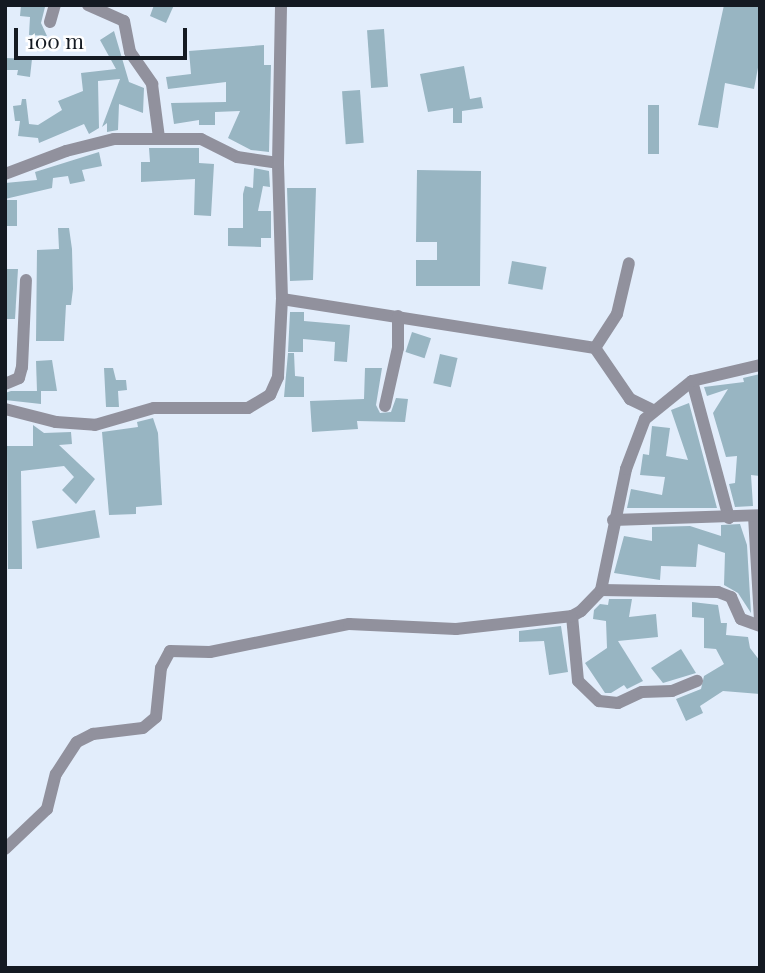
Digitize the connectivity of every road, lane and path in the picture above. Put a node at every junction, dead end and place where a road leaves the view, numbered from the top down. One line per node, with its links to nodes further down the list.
1 (55, 5): 4 (street)
2 (88, 5): 5 (street)
3 (281, 5): 6 (street)
4 (51, 22)
5 (159, 138): 6 (street); 7 (street)
6 (278, 163): 10 (street)
7 (5, 174)
8 (629, 263): 12 (street)
9 (26, 280): 15 (street)
10 (282, 299): 11 (street); 17 (street)
11 (398, 316): 12 (street); 16 (street)
12 (594, 348): 18 (street)
13 (760, 365): 14 (street)
14 (692, 381): 18 (street); 20 (street)
15 (5, 384)
16 (384, 406)
17 (5, 408)
18 (653, 410): 21 (street)
19 (757, 515): 20 (street); 24 (street)
20 (729, 518): 21 (street)
21 (613, 520): 22 (street)
22 (601, 590): 23 (street); 25 (street)
23 (572, 616): 26 (street); 27 (street)
24 (760, 620)
25 (760, 626)
26 (697, 681)
27 (5, 849)

